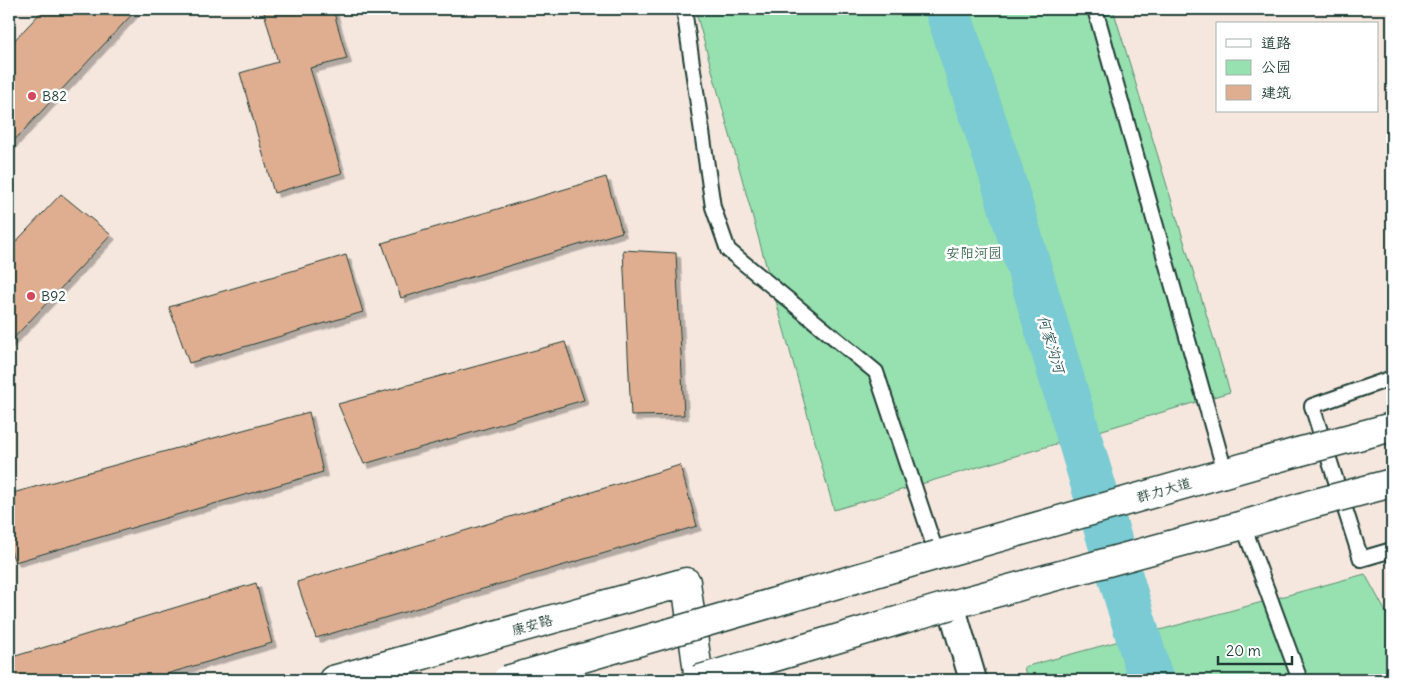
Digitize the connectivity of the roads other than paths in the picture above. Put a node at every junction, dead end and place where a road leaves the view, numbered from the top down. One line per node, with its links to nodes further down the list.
1 (684, 9): 9 (lane)
2 (1095, 9): 5 (lane)
3 (1392, 378): 8 (lane)
4 (1392, 427): 5 (main road, 群力大道, bridge)
5 (1225, 472): 9 (main road, 群力大道)
6 (1392, 483): 7 (main road, bridge)
7 (1243, 525): 10 (main road); 15 (lane)
8 (1392, 550)
9 (937, 555): 12 (main road, bridge)
10 (951, 605): 13 (main road, 康安路, bridge); 14 (street)
11 (333, 680): 13 (main road, 康安路)
12 (507, 680)
13 (698, 680)
14 (973, 680)
15 (1300, 680)

